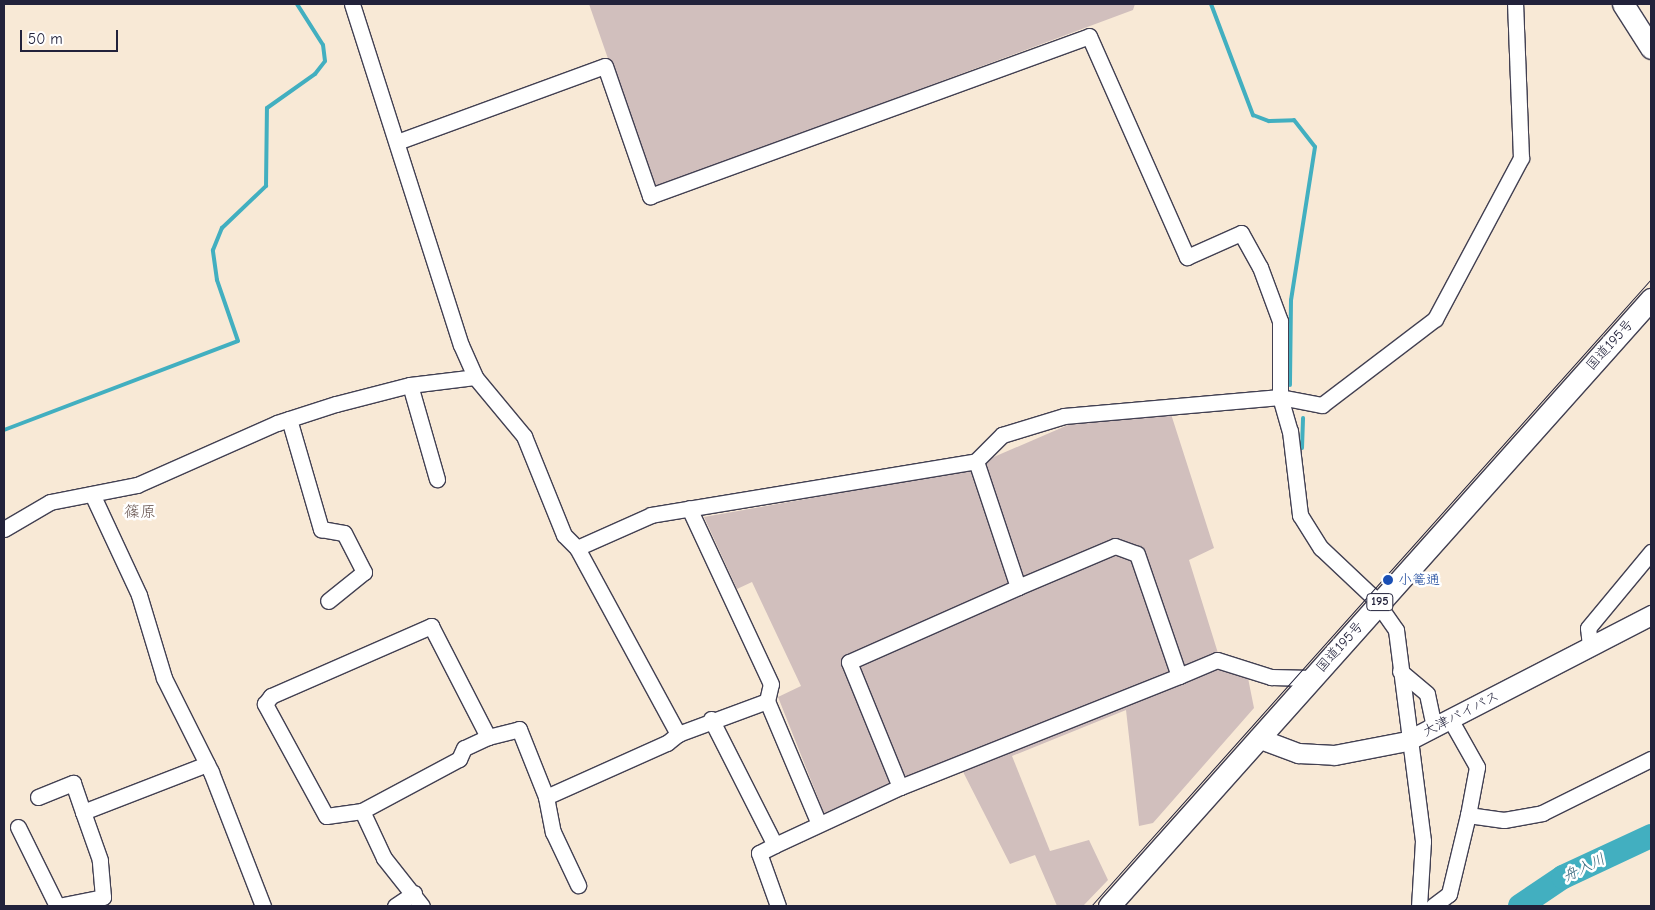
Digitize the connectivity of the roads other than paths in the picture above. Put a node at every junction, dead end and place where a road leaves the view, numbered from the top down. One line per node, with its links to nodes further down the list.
1 (352, 4): 5 (street)
2 (1515, 4): 9 (street)
3 (1623, 4): 4 (highway)
4 (1651, 48)
5 (397, 142): 7 (street); 9 (street)
6 (1651, 299): 20 (highway, 国道195号 / 195)
7 (475, 377): 8 (street); 16 (street)
8 (410, 385): 10 (street); 12 (street)
9 (1280, 397): 11 (street); 20 (street)
10 (289, 419): 13 (street); 19 (street)
11 (976, 461): 14 (street); 18 (street)
12 (437, 480)
13 (92, 494): 15 (street); 34 (street)
14 (689, 508): 16 (street); 26 (street)
15 (4, 529)
16 (577, 548): 29 (street)
17 (1651, 552): 22 (street)
18 (1018, 587): 24 (street); 35 (street)
19 (328, 601)
20 (1378, 604): 23 (street); 25 (highway, 国道195号 / 195)
21 (1651, 615): 22 (main road, 大津バイパス)
22 (1590, 646): 28 (main road, 大津バイパス)
23 (1400, 670): 28 (street); 32 (street)
24 (1179, 676): 25 (street); 35 (street)
25 (1312, 678): 31 (highway, 国道195号 / 195)
26 (767, 701): 27 (street); 41 (street)
27 (711, 720): 29 (street); 43 (street)
28 (1442, 724): 32 (main road, 大津バイパス); 40 (street)
29 (678, 734): 37 (street)
30 (488, 737): 37 (street); 38 (street); 38 (street)
31 (1258, 738): 32 (main road, 大津バイパス); 50 (highway, 国道195号 / 195)
32 (1407, 741): 51 (street)
33 (1651, 759): 40 (street)
34 (207, 764): 39 (street); 47 (street)
35 (900, 786): 41 (street)
36 (38, 797): 39 (street)
37 (546, 797): 44 (street)
38 (362, 811): 45 (street)
39 (83, 812): 46 (street)
40 (1468, 816): 52 (street)
41 (818, 822): 43 (street)
42 (18, 827): 46 (street)
43 (775, 846): 49 (street)
44 (578, 885)
45 (418, 900): 48 (street)
46 (57, 906)
47 (263, 906)
48 (395, 906)
49 (778, 906)
50 (1109, 906)
51 (1419, 906)
52 (1433, 906)

